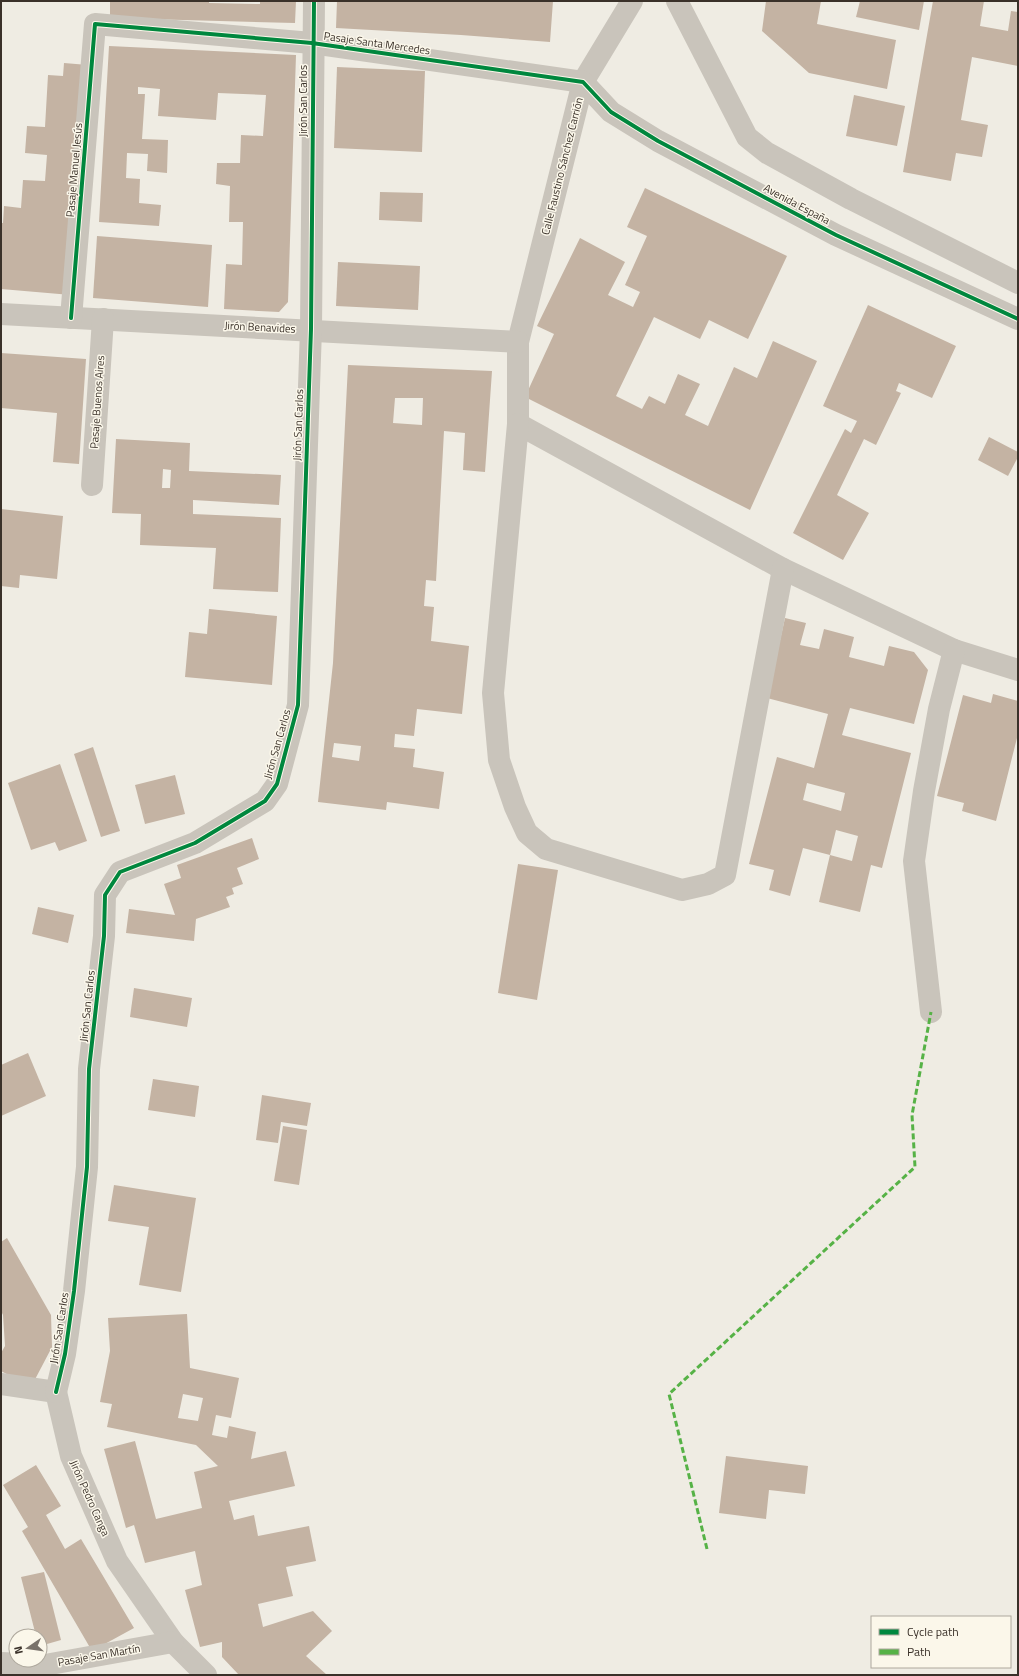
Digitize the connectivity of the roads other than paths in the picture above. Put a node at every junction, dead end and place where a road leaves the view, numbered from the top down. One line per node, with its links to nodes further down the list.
1 (314, 1): 5 (street, Jirón San Carlos)
2 (632, 1): 6 (street, Calle Faustino Sánchez Carrión)
3 (677, 1): 7 (street)
4 (95, 24): 5 (street, Pasaje Santa Mercedes); 9 (street, Pasaje Manuel Jesús)
5 (312, 43): 6 (street, Pasaje Santa Mercedes); 12 (street, Jirón San Carlos)
6 (583, 82): 11 (street, Avenida España); 13 (street, Calle Faustino Sánchez Carrión)
7 (1018, 283)
8 (1, 314): 9 (street, Jirón Benavides)
9 (71, 318): 10 (street, Jirón Benavides)
10 (103, 319): 12 (street, Jirón Benavides); 15 (street, Pasaje Buenos Aires)
11 (1018, 319)
12 (310, 330): 13 (street, Jirón Benavides); 21 (street, Jirón San Carlos)
13 (518, 342): 14 (street, Calle Faustino Sánchez Carrión)
14 (518, 424): 16 (street); 16 (street, Calle Faustino Sánchez Carrión)
15 (92, 485)
16 (783, 569): 17 (street)
17 (954, 650): 18 (street); 19 (street)
18 (1018, 670)
19 (931, 1012)
20 (1, 1384): 21 (street)
21 (56, 1392): 22 (street, Jirón Pedro Canga)
22 (173, 1642): 23 (street, Pasaje San Martín); 24 (street)
23 (1, 1663)
24 (206, 1675)

